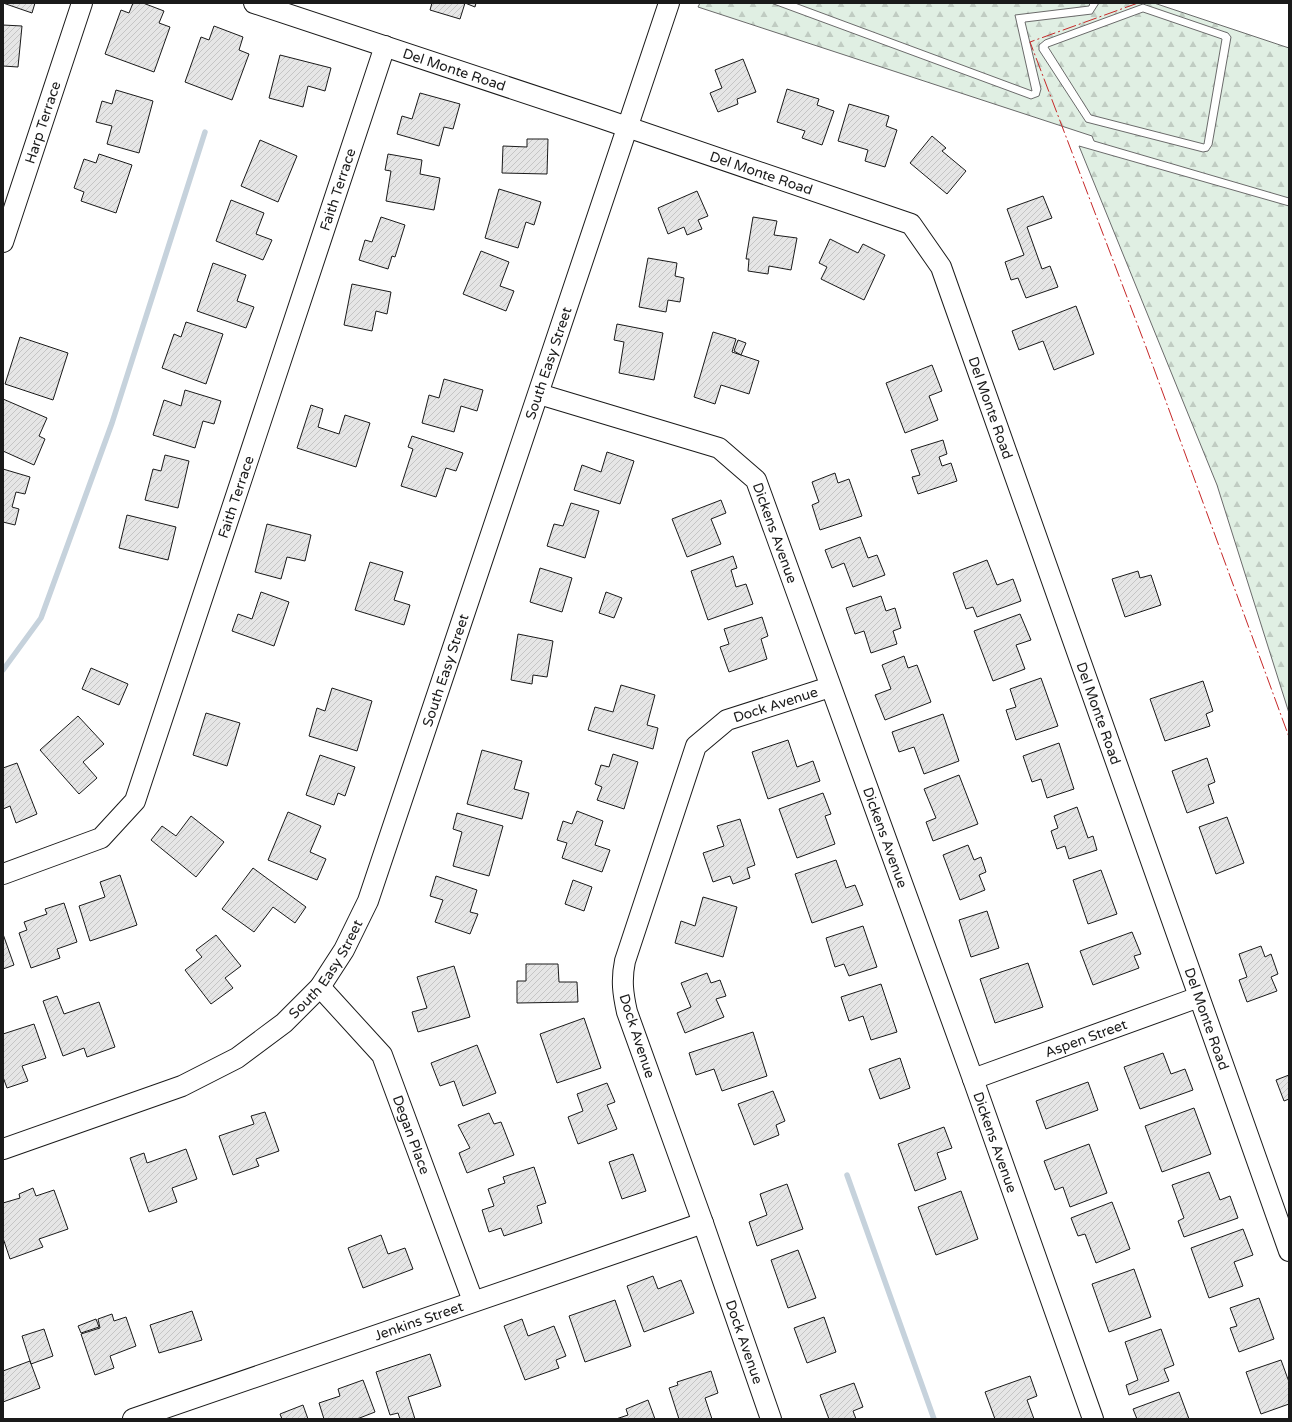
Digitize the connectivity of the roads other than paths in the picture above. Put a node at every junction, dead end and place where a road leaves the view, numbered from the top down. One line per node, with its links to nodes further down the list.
1 (82, 3): 6 (street, Harp Terrace)
2 (254, 3): 4 (street, Del Monte Road)
3 (669, 3): 5 (street, South Easy Street)
4 (385, 46): 5 (street, Del Monte Road); 9 (street, Faith Terrace)
5 (627, 127): 7 (street, South Easy Street); 11 (street, Del Monte Road)
6 (3, 242)
7 (540, 394): 8 (street, Dickens Avenue); 10 (street, South Easy Street)
8 (830, 687): 12 (street, Dickens Avenue); 14 (street, Dock Avenue)
9 (3, 874)
10 (320, 987): 13 (street, South Easy Street); 16 (street, Degan Place)
11 (1199, 997): 12 (street, Aspen Street); 15 (street, Del Monte Road)
12 (973, 1079): 19 (street, Dickens Avenue)
13 (3, 1149)
14 (703, 1223): 16 (street, Jenkins Street); 18 (street, Dock Avenue)
15 (1289, 1251)
16 (473, 1301): 17 (street, Jenkins Street)
17 (133, 1419)
18 (771, 1419)
19 (1094, 1419)

